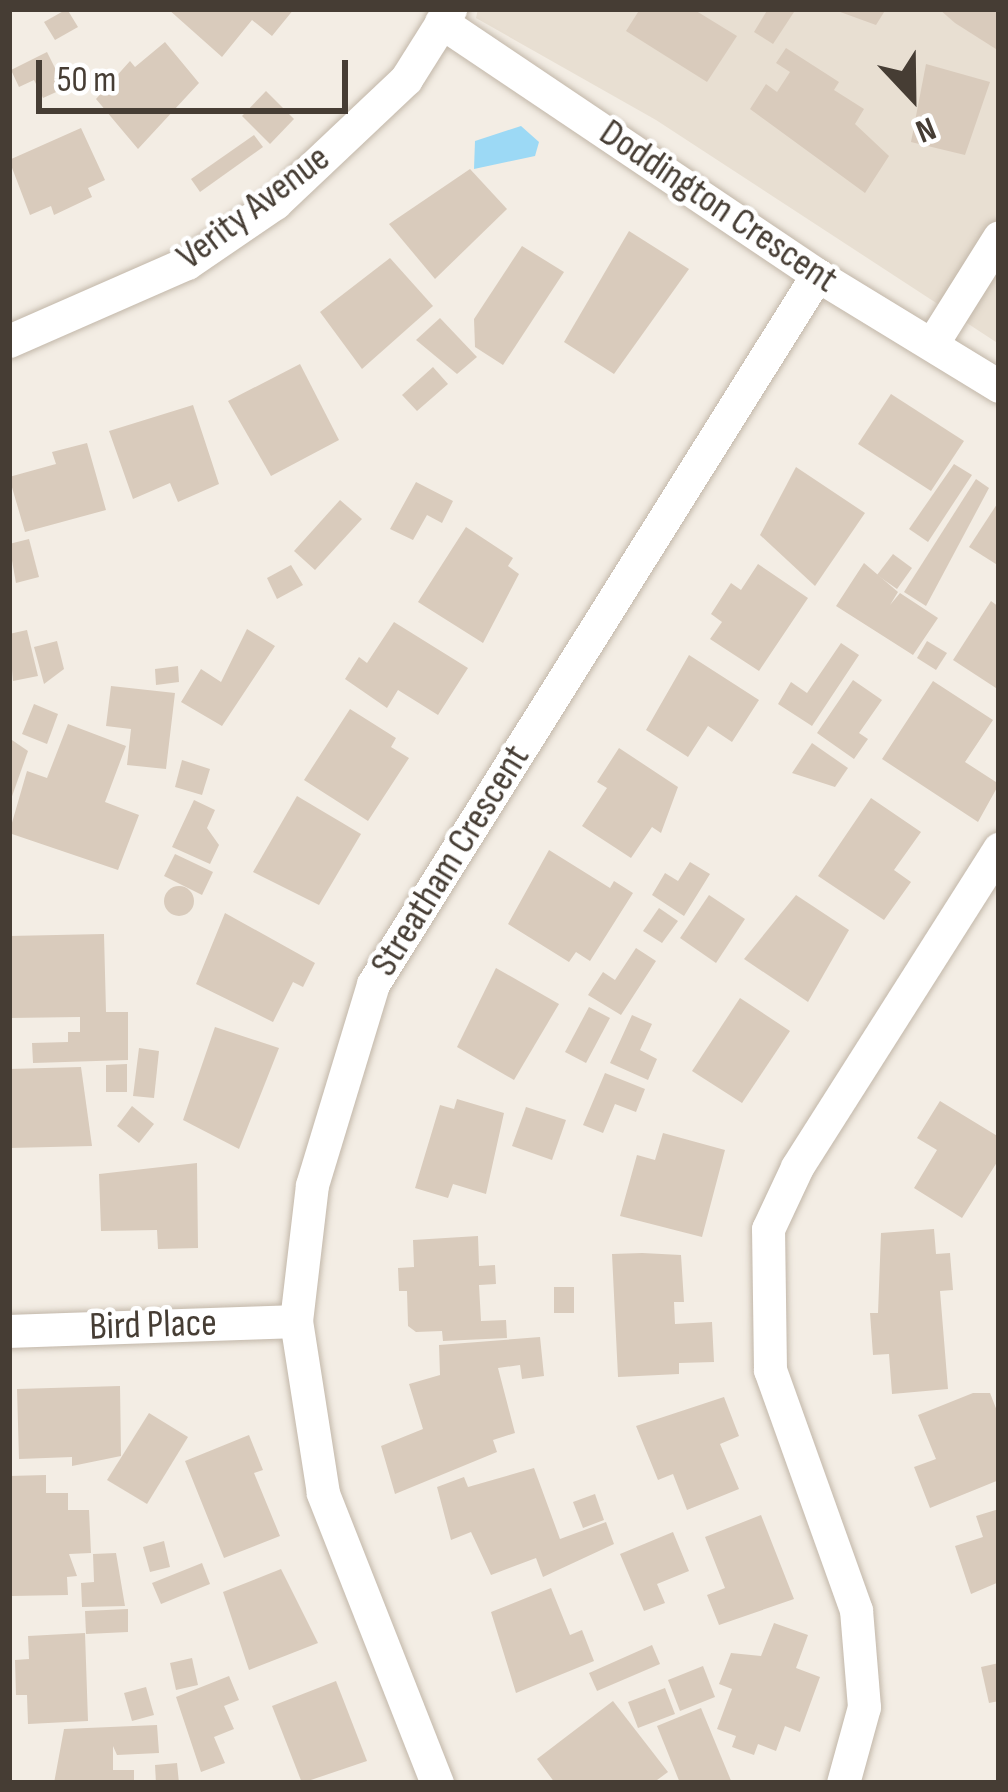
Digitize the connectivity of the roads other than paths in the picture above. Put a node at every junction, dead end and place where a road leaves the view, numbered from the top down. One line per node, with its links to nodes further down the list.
1 (446, 16): 3 (street, Doddington Crescent); 4 (street, Verity Avenue)
2 (999, 237): 5 (street)
3 (817, 275): 5 (street, Doddington Crescent); 8 (street, Streatham Crescent)
4 (9, 341)
5 (932, 344): 6 (street, Doddington Crescent)
6 (999, 386)
7 (999, 850): 11 (street)
8 (296, 1321): 9 (street, Bird Place); 10 (street, Streatham Crescent)
9 (9, 1331)
10 (437, 1783)
11 (843, 1783)

